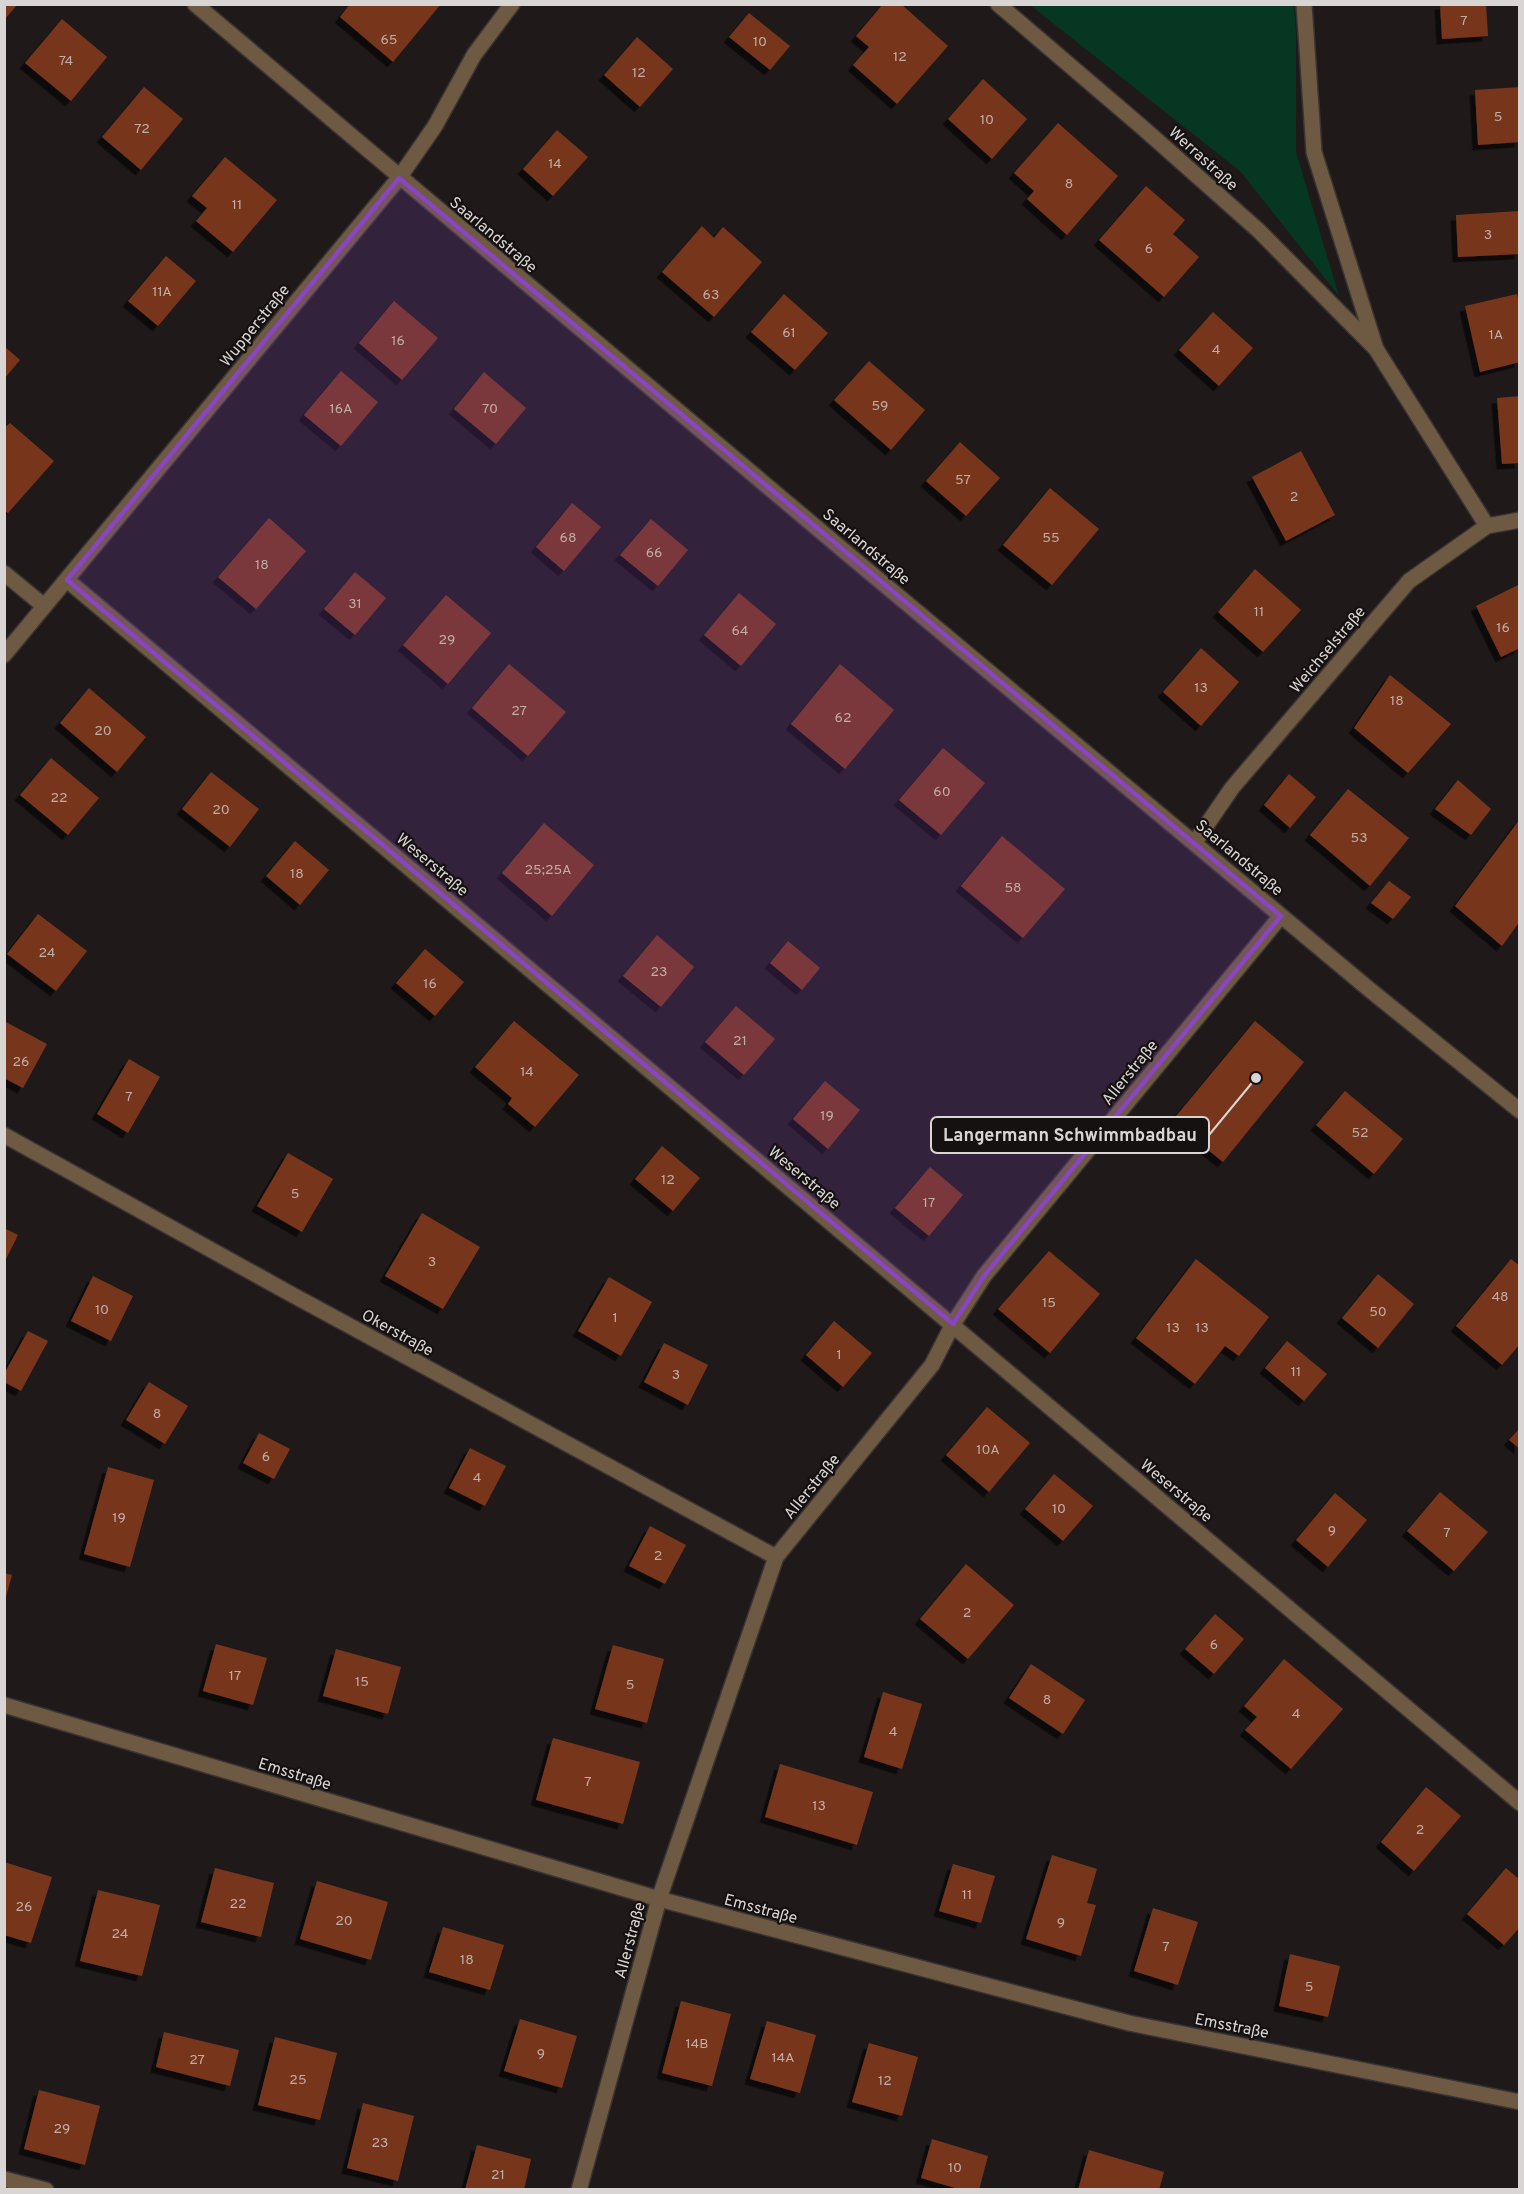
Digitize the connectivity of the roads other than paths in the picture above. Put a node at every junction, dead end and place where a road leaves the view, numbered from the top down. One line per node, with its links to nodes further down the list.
1 (195, 4): 5 (street, Saarlandstraße)
2 (512, 4): 5 (street, Wupperstraße)
3 (998, 4): 6 (street, Werrastraße)
4 (1304, 4): 6 (street, Werrastraße)
5 (399, 178): 10 (street, Wupperstraße); 13 (street, Saarlandstraße)
6 (1376, 349): 8 (street, Werrastraße)
7 (1520, 520): 8 (street, Weichselstraße)
8 (1487, 526): 13 (street, Weichselstraße)
9 (4, 573): 11 (street)
10 (67, 580): 11 (street, Wupperstraße); 17 (street, Weserstraße)
11 (44, 606): 12 (street, Wupperstraße)
12 (4, 656)
13 (1195, 842): 14 (street, Saarlandstraße)
14 (1281, 916): 15 (street, Saarlandstraße); 17 (street, Allerstraße)
15 (1520, 1111)
16 (4, 1135): 18 (street, Okerstraße)
17 (952, 1324): 18 (street, Allerstraße); 20 (street, Weserstraße)
18 (776, 1557): 21 (street, Allerstraße)
19 (4, 1705): 21 (street, Emsstraße)
20 (1520, 1803)
21 (658, 1899): 22 (street, Emsstraße); 25 (street, Allerstraße)
22 (1520, 2102)
23 (4, 2179): 24 (street)
24 (46, 2190)
25 (579, 2190)

